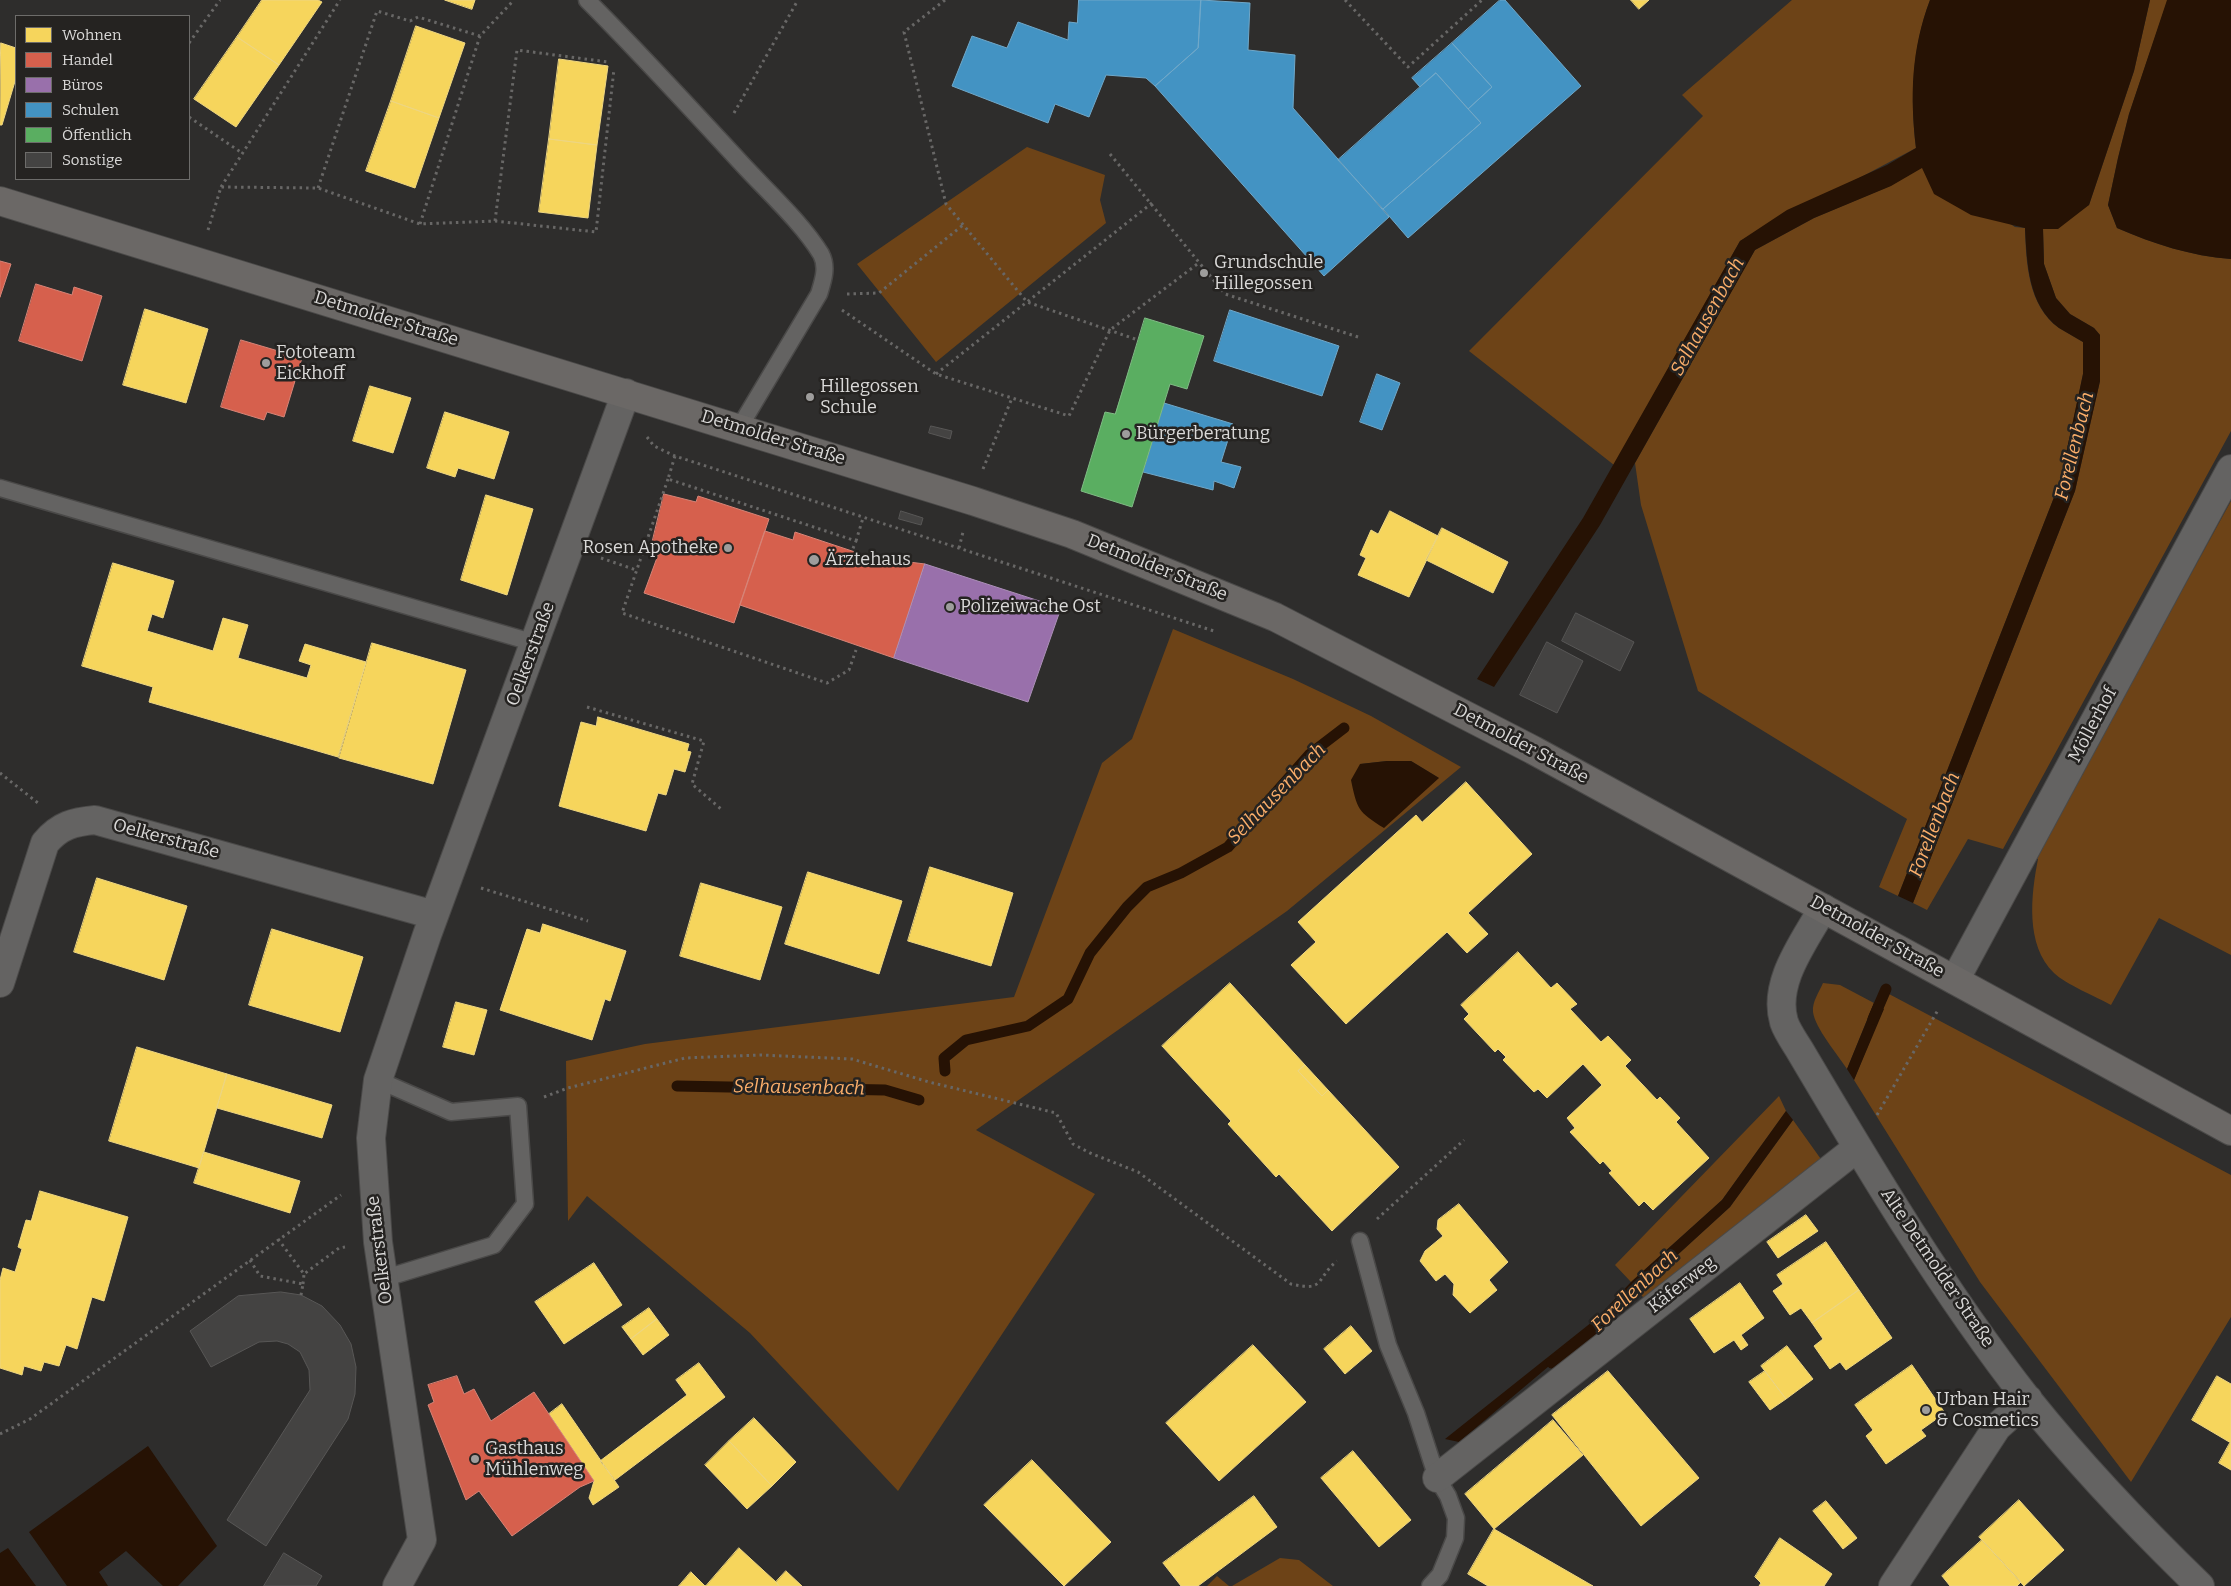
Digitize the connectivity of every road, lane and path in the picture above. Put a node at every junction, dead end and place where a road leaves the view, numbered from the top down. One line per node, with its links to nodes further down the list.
1 (220, 0): 10 (path)
2 (340, 0): 13 (path)
3 (514, 0): 9 (path)
4 (587, 0): 12 (lane)
5 (798, 0): 12 (path)
6 (945, 0): 21 (path)
7 (1345, 0): 8 (path)
8 (1482, 0)
9 (480, 36): 16 (path); 20 (path)
10 (190, 42)
11 (190, 118): 13 (path)
12 (719, 140): 24 (lane)
13 (242, 153): 15 (path)
14 (1110, 154): 18 (path)
15 (221, 187): 16 (path); 22 (path)
16 (318, 188): 20 (path)
17 (0, 201): 22 (street, Detmolder Straße)
18 (1152, 203): 23 (path); 25 (path)
19 (495, 221): 19 (path); 20 (path)
20 (420, 224)
21 (962, 224): 24 (path); 25 (path)
22 (198, 262): 30 (street, Detmolder Straße)
23 (1200, 262): 26 (path); 27 (path)
24 (819, 294): 29 (path); 32 (lane)
25 (1027, 302): 26 (path); 29 (path)
26 (1110, 330): 28 (path); 29 (path)
27 (1361, 338)
28 (1138, 340)
29 (936, 374)
30 (626, 393): 31 (street, Oelkerstraße); 32 (street, Detmolder Straße)
31 (618, 419): 33 (path); 41 (street, Oelkerstraße)
32 (739, 428): 48 (street, Detmolder Straße)
33 (675, 456): 35 (path); 37 (path)
34 (2231, 469): 51 (street, Möllerhof)
35 (668, 479): 38 (path); 42 (path)
36 (0, 488): 41 (lane)
37 (863, 518): 38 (path); 40 (path)
38 (856, 541): 39 (path)
39 (852, 551)
40 (1222, 634)
41 (535, 643): 47 (street, Oelkerstraße)
42 (856, 650)
43 (587, 706): 45 (path)
44 (0, 773): 46 (path)
45 (721, 809)
46 (54, 832): 49 (street, Oelkerstraße); 52 (street)
47 (448, 878): 49 (street, Oelkerstraße); 50 (path)
48 (1823, 908): 51 (street, Detmolder Straße); 57 (street, Alte Detmolder Straße)
49 (434, 915): 53 (street, Oelkerstraße)
50 (588, 921)
51 (1954, 980): 55 (street, Detmolder Straße); 57 (path)
52 (0, 983)
53 (378, 1080): 54 (lane); 58 (street, Oelkerstraße)
54 (518, 1106): 60 (path); 64 (lane)
55 (2231, 1131)
56 (1464, 1140): 60 (path)
57 (1857, 1148): 67 (street, Alte Detmolder Straße); 69 (street, Käferweg)
58 (373, 1188): 59 (path); 61 (street, Oelkerstraße)
59 (278, 1239): 62 (path); 63 (path)
60 (1360, 1241): 69 (lane)
61 (378, 1242): 63 (path); 64 (street, Oelkerstraße)
62 (250, 1260): 65 (path); 68 (path)
63 (304, 1274): 65 (path)
64 (382, 1279): 70 (street, Oelkerstraße)
65 (303, 1284): 66 (path)
66 (301, 1295)
67 (2028, 1399): 72 (street); 73 (street, Alte Detmolder Straße)
68 (0, 1434)
69 (1437, 1478): 71 (lane)
70 (397, 1586)
71 (1430, 1586)
72 (1893, 1586)
73 (2200, 1586)

